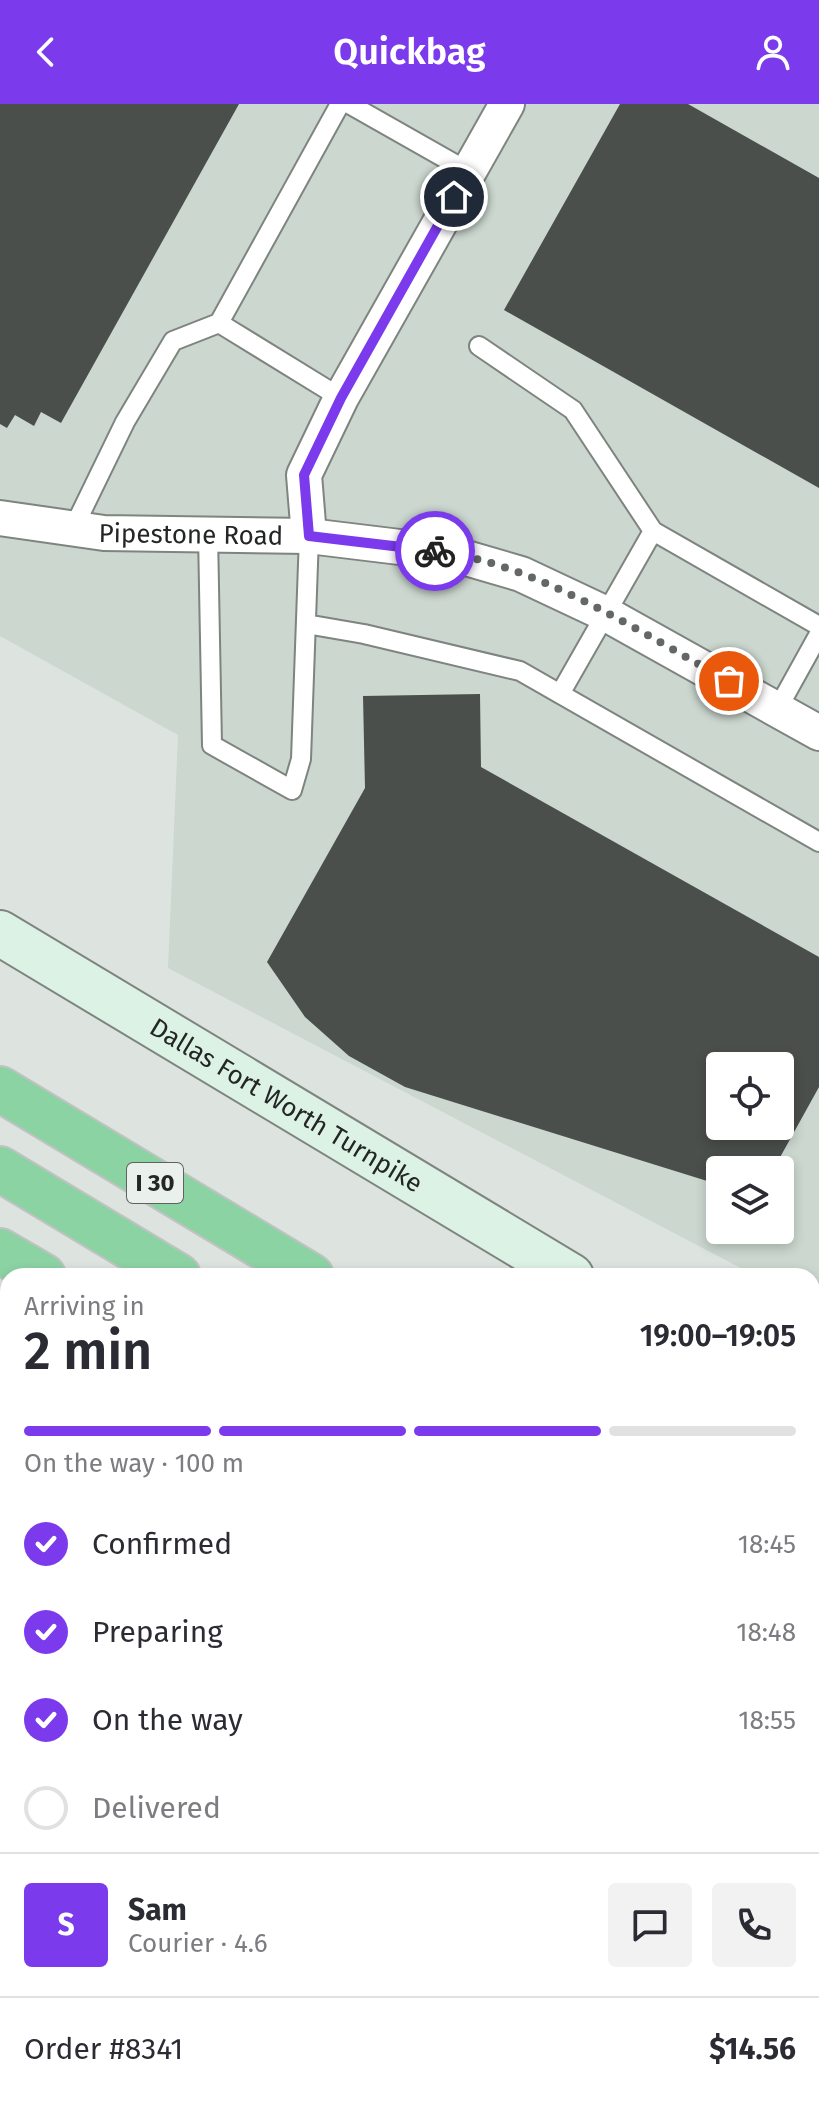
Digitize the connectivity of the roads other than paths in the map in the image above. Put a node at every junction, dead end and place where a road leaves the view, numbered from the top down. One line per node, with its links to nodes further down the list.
1 (340, 104): 5 (lane)
2 (349, 104): 4 (lane)
3 (507, 104): 4 (street)
4 (469, 172): 7 (street)
5 (219, 323): 7 (lane); 9 (lane)
6 (479, 346): 10 (lane)
7 (341, 398): 12 (street)
8 (0, 518): 9 (street, Pipestone Road)
9 (73, 529): 11 (street, Pipestone Road)
10 (653, 531): 13 (lane); 15 (lane)
11 (208, 534): 12 (street, Pipestone Road); 14 (lane)
12 (309, 536): 13 (street, Pipestone Road); 14 (lane)
13 (606, 614): 17 (lane); 18 (street, Pipestone Road)
14 (306, 624): 17 (lane)
15 (819, 626)
16 (819, 634): 18 (lane)
17 (560, 694): 20 (lane)
18 (778, 708): 19 (street, Pipestone Road)
19 (819, 733)
20 (819, 842)
21 (0, 933): 28 (main road, Dallas Fort Worth Turnpike)
22 (0, 1089): 27 (highway, I 30)
23 (0, 1169): 26 (highway)
24 (0, 1251): 25 (highway)
25 (29, 1268)
26 (165, 1268)
27 (298, 1268)
28 (558, 1268)

